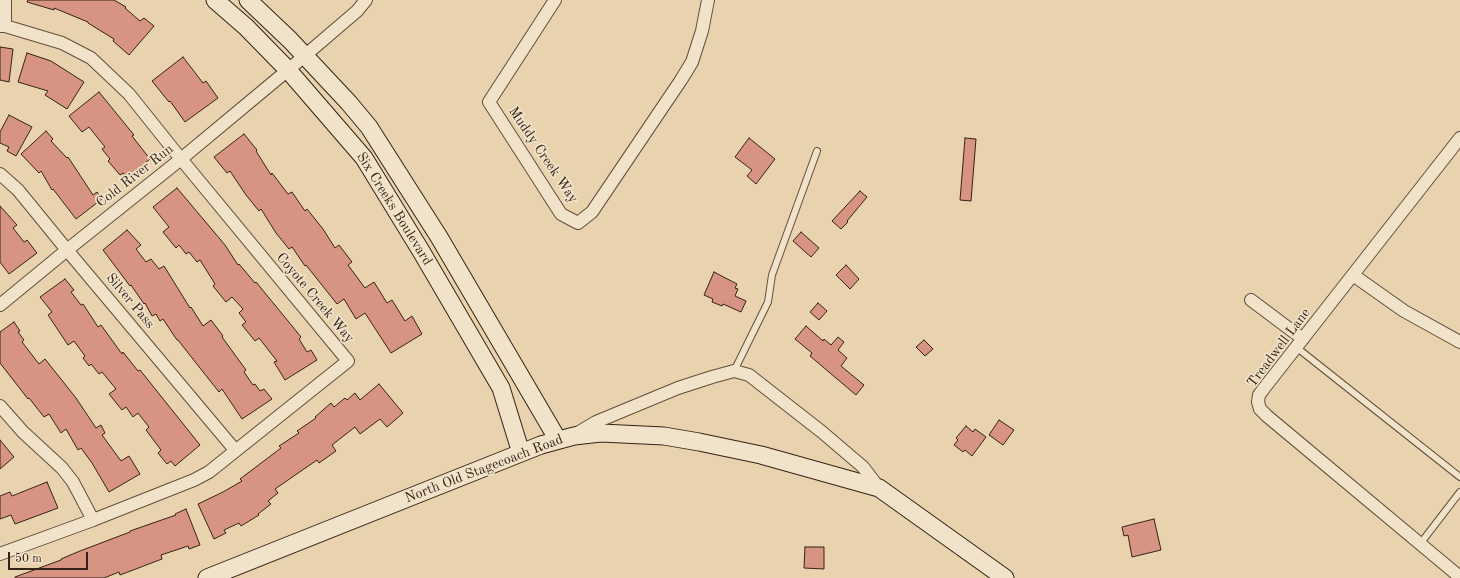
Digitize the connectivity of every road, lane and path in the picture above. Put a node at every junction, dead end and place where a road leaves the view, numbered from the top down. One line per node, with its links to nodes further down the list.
1 (5, 0): 7 (street)
2 (215, 0): 9 (street, Six Creeks Boulevard)
3 (248, 0): 8 (street, Six Creeks Boulevard)
4 (366, 0): 8 (street, Cold River Run)
5 (556, 0): 6 (street, Muddy Creek Way)
6 (708, 0)
7 (2, 26): 12 (street, Coyote Creek Way)
8 (305, 56): 9 (street, Cold River Run); 22 (street, Six Creeks Boulevard)
9 (288, 70): 12 (street, Cold River Run); 24 (street, Six Creeks Boulevard)
10 (1460, 138): 15 (street, Treadwell Lane)
11 (817, 152): 20 (lane)
12 (181, 159): 14 (street, Cold River Run); 23 (street, Coyote Creek Way)
13 (0, 174): 14 (street, Silver Pass)
14 (66, 250): 17 (street, Cold River Run); 23 (street, Silver Pass)
15 (1353, 275): 18 (street); 19 (street, Treadwell Lane)
16 (1250, 300): 19 (street)
17 (0, 305)
18 (1460, 342)
19 (1299, 343): 25 (lane); 29 (street, Treadwell Lane)
20 (734, 371): 22 (street); 26 (street)
21 (0, 406): 28 (street)
22 (566, 438): 24 (street, North Old Stagecoach Road); 26 (street, North Old Stagecoach Road)
23 (235, 450): 28 (street, Coyote Creek Way)
24 (521, 453): 32 (street, North Old Stagecoach Road)
25 (1460, 477)
26 (879, 488): 33 (street, North Old Stagecoach Road)
27 (1460, 492): 29 (lane)
28 (93, 520): 30 (street, Coyote Creek Way)
29 (1420, 544): 31 (street, Treadwell Lane)
30 (0, 554)
31 (1460, 577)
32 (206, 578)
33 (1005, 578)

